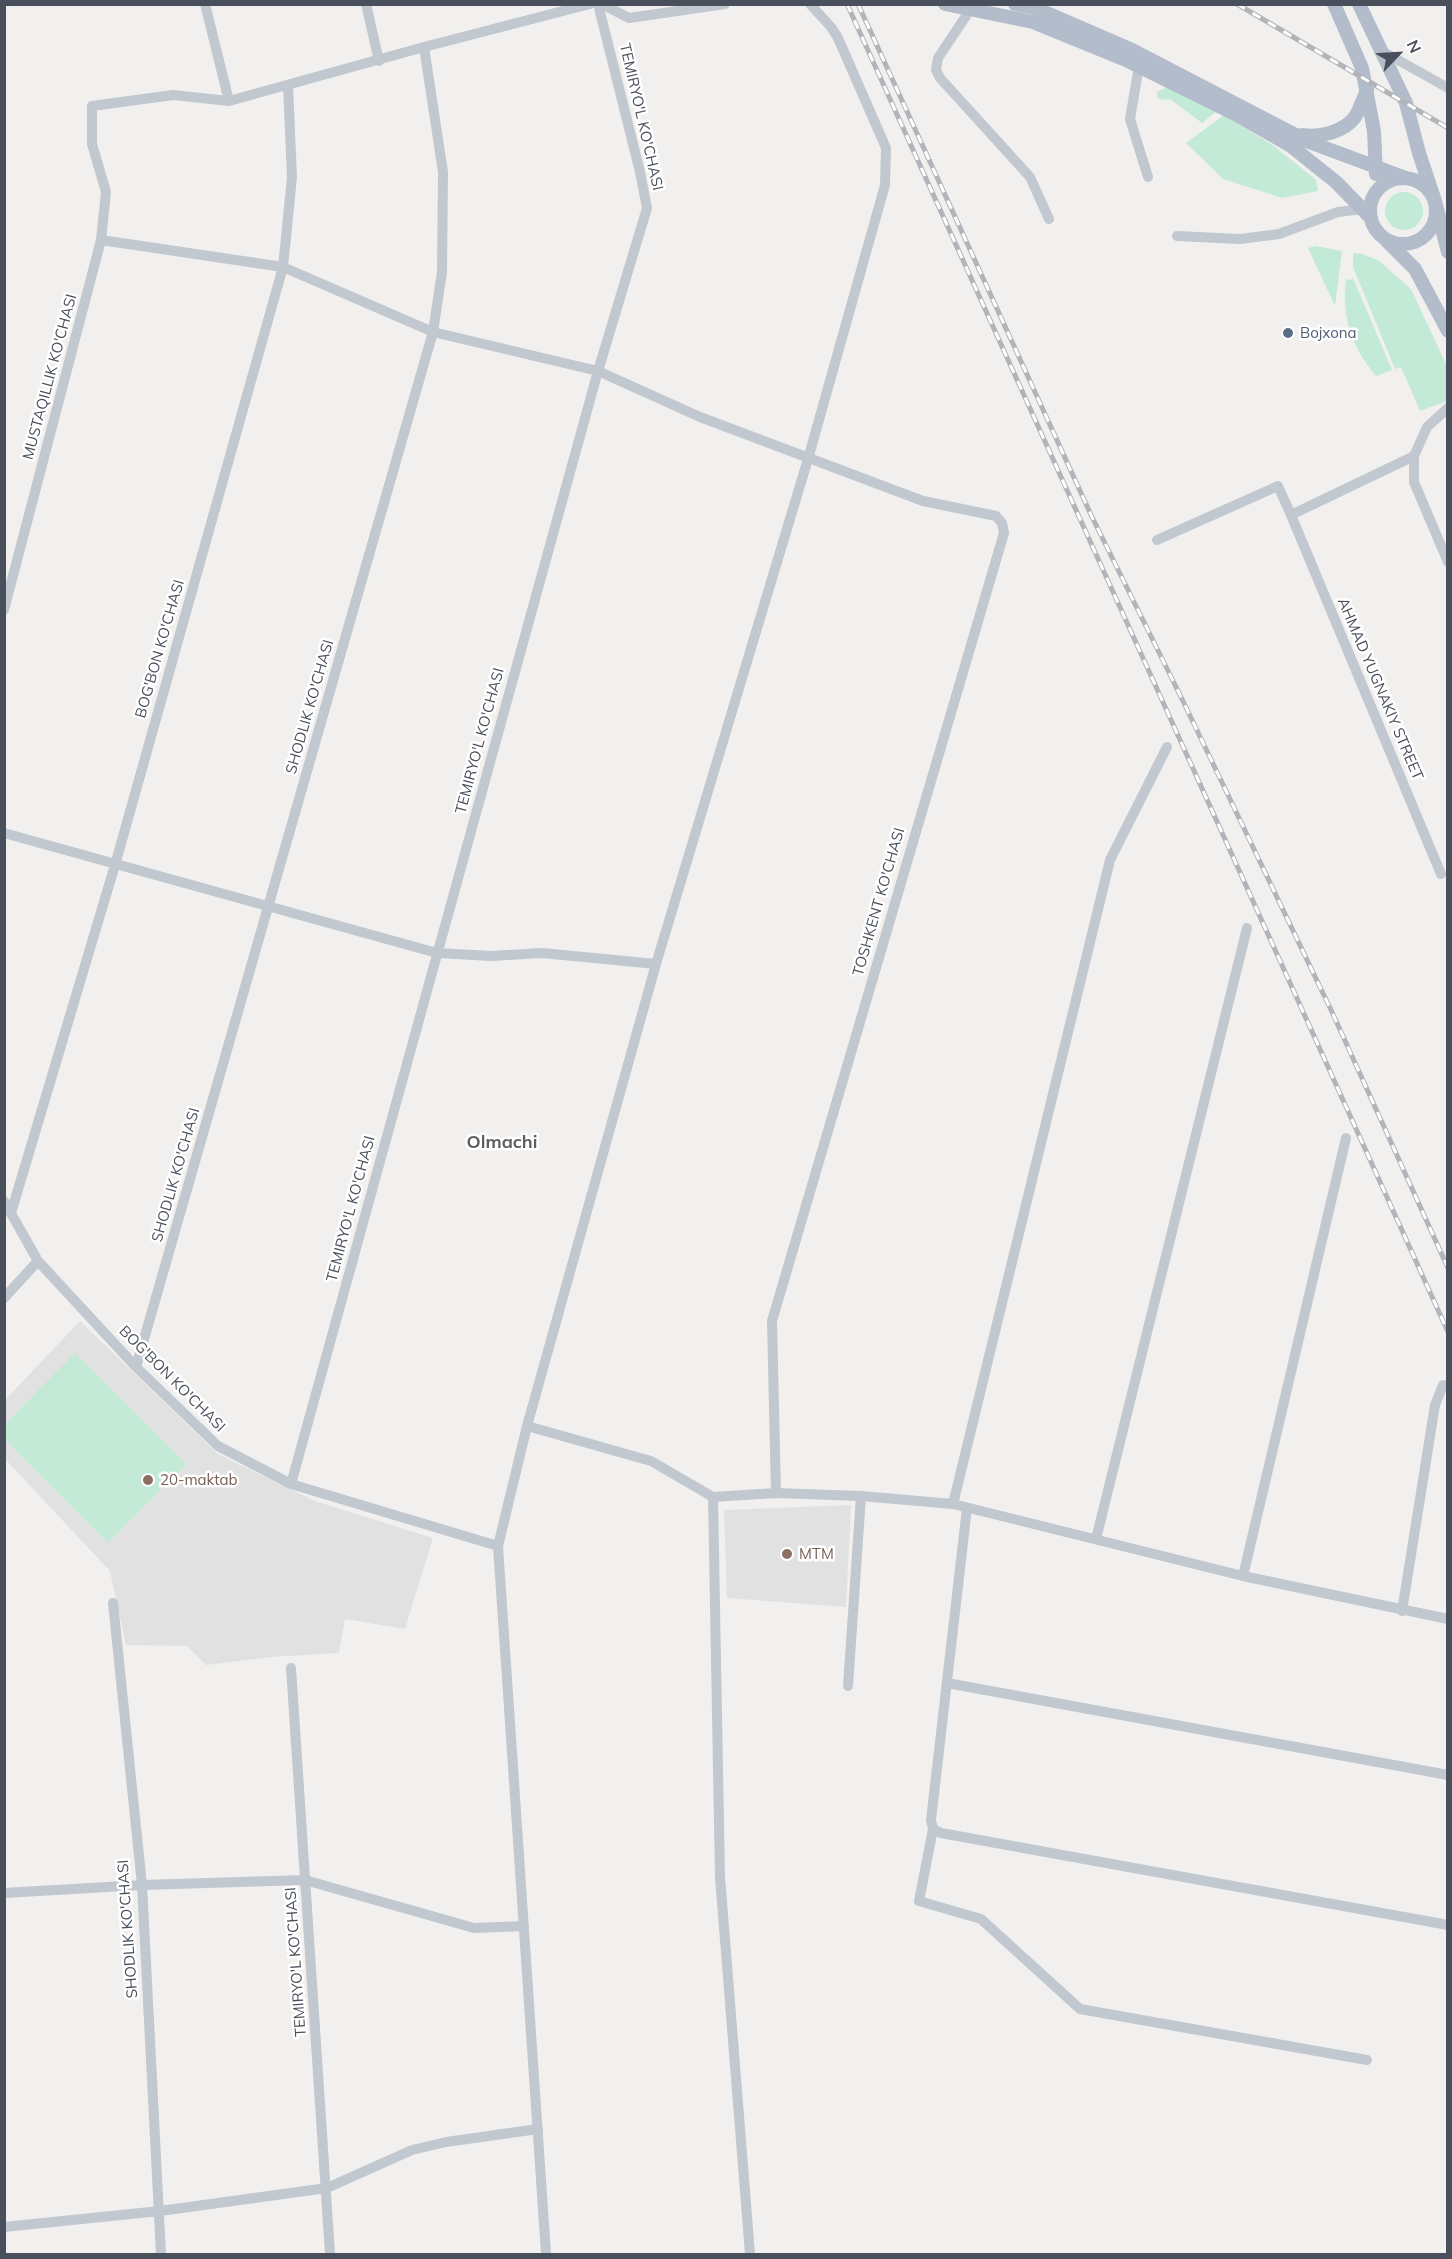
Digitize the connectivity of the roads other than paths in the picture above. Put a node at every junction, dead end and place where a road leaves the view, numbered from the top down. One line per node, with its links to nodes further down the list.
1 (205, 4): 19 (street)
2 (366, 4): 14 (street)
3 (590, 4): 12 (street)
4 (600, 4): 5 (street); 34 (street, TEMIRYO'L KO'CHASI)
5 (725, 4)
6 (810, 4): 37 (street)
7 (945, 4): 11 (main road)
8 (1015, 4): 15 (main road)
9 (1334, 4): 18 (main road)
10 (1359, 4): 13 (main road)
11 (970, 10): 15 (main road); 26 (street)
12 (424, 47): 14 (street); 33 (street, SHODLIK KO'CHASI)
13 (1382, 51): 17 (street); 24 (main road)
14 (379, 60): 16 (street)
15 (1142, 61): 20 (main road); 22 (street); 25 (main road)
16 (288, 86): 19 (street); 31 (street, BOG'BON KO'CHASI)
17 (1448, 88)
18 (1367, 90): 20 (main road); 21 (main road)
19 (229, 101): 29 (street, MUSTAQILLIK KO'CHASI)
20 (1290, 132): 21 (main road)
21 (1377, 168): 23 (main road); 25 (main road)
22 (1148, 177)
23 (1406, 178): 24 (main road); 25 (main road)
24 (1435, 201): 28 (main road); 30 (main road)
25 (1368, 210): 27 (street); 28 (main road)
26 (1049, 219)
27 (1177, 236)
28 (1383, 238): 32 (main road)
29 (101, 240): 31 (street); 41 (street, MUSTAQILLIK KO'CHASI)
30 (1448, 252)
31 (282, 267): 33 (street); 44 (street, BOG'BON KO'CHASI)
32 (1448, 331)
33 (433, 332): 34 (street); 46 (street, SHODLIK KO'CHASI)
34 (598, 371): 37 (street); 48 (street, TEMIRYO'L KO'CHASI)
35 (1448, 408): 36 (street)
36 (1414, 456): 38 (street); 40 (street)
37 (808, 459): 49 (street); 59 (street, TOSHKENT KO'CHASI)
38 (1291, 515): 39 (street, AHMAD YUGNAKIY STREET); 45 (street, AHMAD YUGNAKIY STREET)
39 (1157, 540)
40 (1448, 562)
41 (4, 610)
42 (1167, 747): 62 (street)
43 (4, 833): 44 (street)
44 (115, 865): 46 (street); 52 (street, BOG'BON KO'CHASI)
45 (1441, 874)
46 (268, 908): 48 (street); 55 (street, SHODLIK KO'CHASI)
47 (1247, 928): 64 (street)
48 (437, 953): 49 (street); 58 (street, TEMIRYO'L KO'CHASI)
49 (656, 963): 57 (street)
50 (1346, 1138): 66 (street)
51 (4, 1201): 52 (street, BOG'BON KO'CHASI)
52 (11, 1213): 53 (street, BOG'BON KO'CHASI)
53 (38, 1261): 54 (street); 55 (street, BOG'BON KO'CHASI)
54 (4, 1298)
55 (136, 1367): 58 (street, BOG'BON KO'CHASI)
56 (1443, 1385): 68 (street)
57 (527, 1426): 61 (street); 65 (street)
58 (291, 1484): 65 (street, BOG'BON KO'CHASI)
59 (776, 1493): 60 (street); 61 (street)
60 (861, 1496): 62 (street); 72 (street)
61 (713, 1497): 88 (street)
62 (953, 1504): 63 (street)
63 (967, 1508): 64 (street); 71 (street)
64 (1096, 1539): 66 (street)
65 (498, 1546): 79 (street)
66 (1243, 1576): 68 (street)
67 (113, 1603): 76 (street, SHODLIK KO'CHASI)
68 (1402, 1611): 69 (street)
69 (1448, 1619)
70 (291, 1668): 75 (street, TEMIRYO'L KO'CHASI)
71 (947, 1683): 73 (street); 74 (street)
72 (849, 1686)
73 (1448, 1774)
74 (933, 1829): 78 (street); 80 (street)
75 (305, 1880): 76 (street); 79 (street); 82 (street, TEMIRYO'L KO'CHASI)
76 (141, 1885): 77 (street); 83 (street, SHODLIK KO'CHASI)
77 (4, 1893)
78 (1448, 1925)
79 (524, 1926): 81 (street)
80 (1366, 2060)
81 (538, 2129): 82 (street); 87 (street)
82 (327, 2188): 83 (street); 86 (street, TEMIRYO'L KO'CHASI)
83 (160, 2211): 84 (street); 85 (street, SHODLIK KO'CHASI)
84 (4, 2227)
85 (161, 2254)
86 (330, 2254)
87 (546, 2254)
88 (750, 2254)

